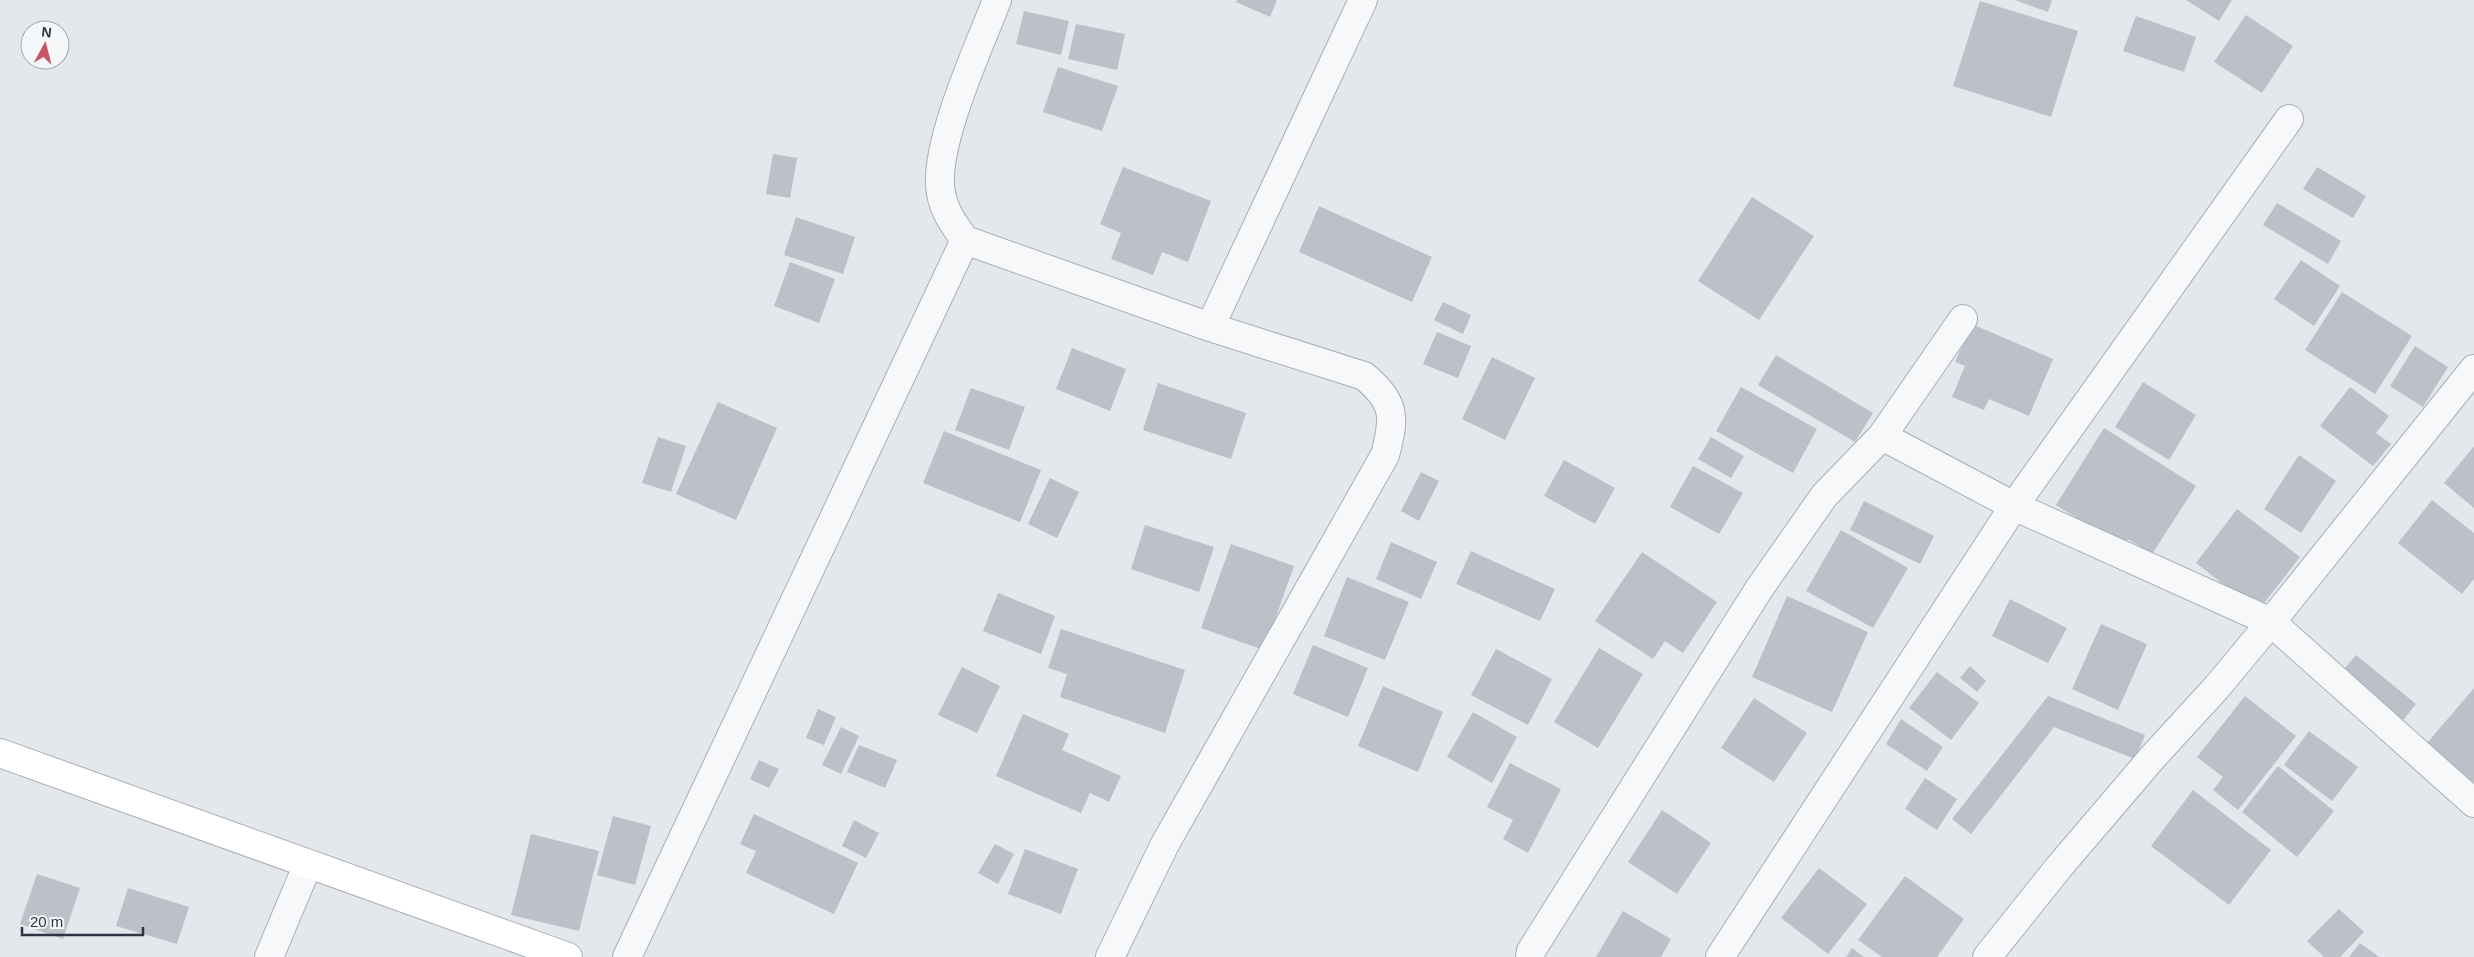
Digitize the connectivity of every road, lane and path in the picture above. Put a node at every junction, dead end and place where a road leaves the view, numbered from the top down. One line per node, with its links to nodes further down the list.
1 (997, 0): 4 (street)
2 (1363, 0): 6 (street)
3 (2289, 119): 9 (street)
4 (964, 240): 6 (street); 16 (street)
5 (1963, 319): 8 (street)
6 (1210, 327): 17 (street)
7 (2474, 369): 10 (street)
8 (1882, 436): 9 (street); 18 (street)
9 (2014, 506): 10 (street); 19 (street)
10 (2271, 622): 12 (street); 20 (street)
11 (0, 753): 13 (street)
12 (2474, 803)
13 (308, 864): 14 (street); 15 (street)
14 (269, 957)
15 (568, 957)
16 (627, 957)
17 (1110, 957)
18 (1530, 957)
19 (1720, 957)
20 (1986, 957)

